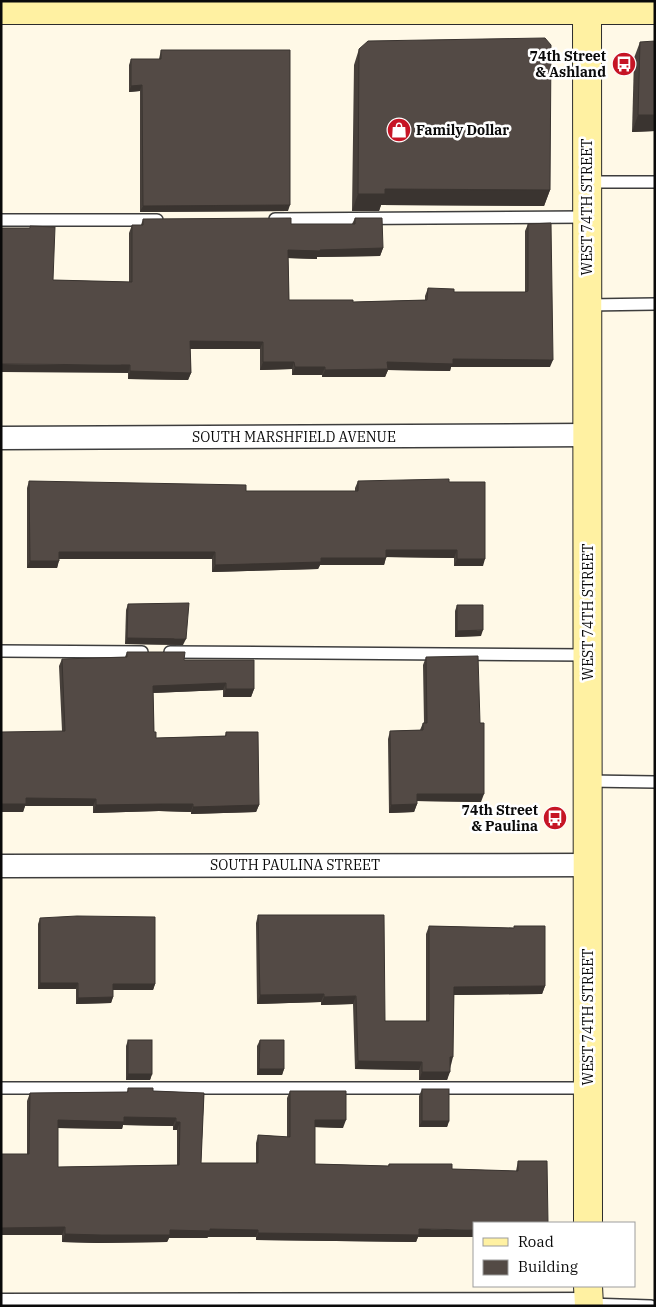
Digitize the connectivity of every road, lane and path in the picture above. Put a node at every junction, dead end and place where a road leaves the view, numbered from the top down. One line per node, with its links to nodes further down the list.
1 (587, 5): 2 (street); 4 (street); 5 (street, WEST 74TH STREET)
2 (156, 6): 3 (street)
3 (1, 10)
4 (655, 10)
5 (587, 182): 6 (lane); 7 (street, WEST 74TH STREET)
6 (655, 182)
7 (587, 217): 8 (lane); 12 (street, WEST 74TH STREET)
8 (261, 219)
9 (1, 220): 10 (lane)
10 (171, 220)
11 (655, 304): 12 (lane)
12 (587, 305): 13 (street, WEST 74TH STREET)
13 (588, 435): 14 (street, SOUTH MARSHFIELD AVENUE); 16 (street, WEST 74TH STREET)
14 (1, 438)
15 (1, 651): 16 (lane)
16 (588, 655): 17 (street, WEST 74TH STREET)
17 (588, 781): 18 (lane); 19 (street, WEST 74TH STREET)
18 (655, 782)
19 (588, 865): 20 (street, SOUTH PAULINA STREET); 22 (street, WEST 74TH STREET)
20 (1, 866)
21 (1, 1088): 22 (lane)
22 (588, 1088): 23 (street, WEST 74TH STREET)
23 (588, 1222)
24 (588, 1299): 25 (street); 26 (lane)
25 (1, 1305)
26 (651, 1306)

